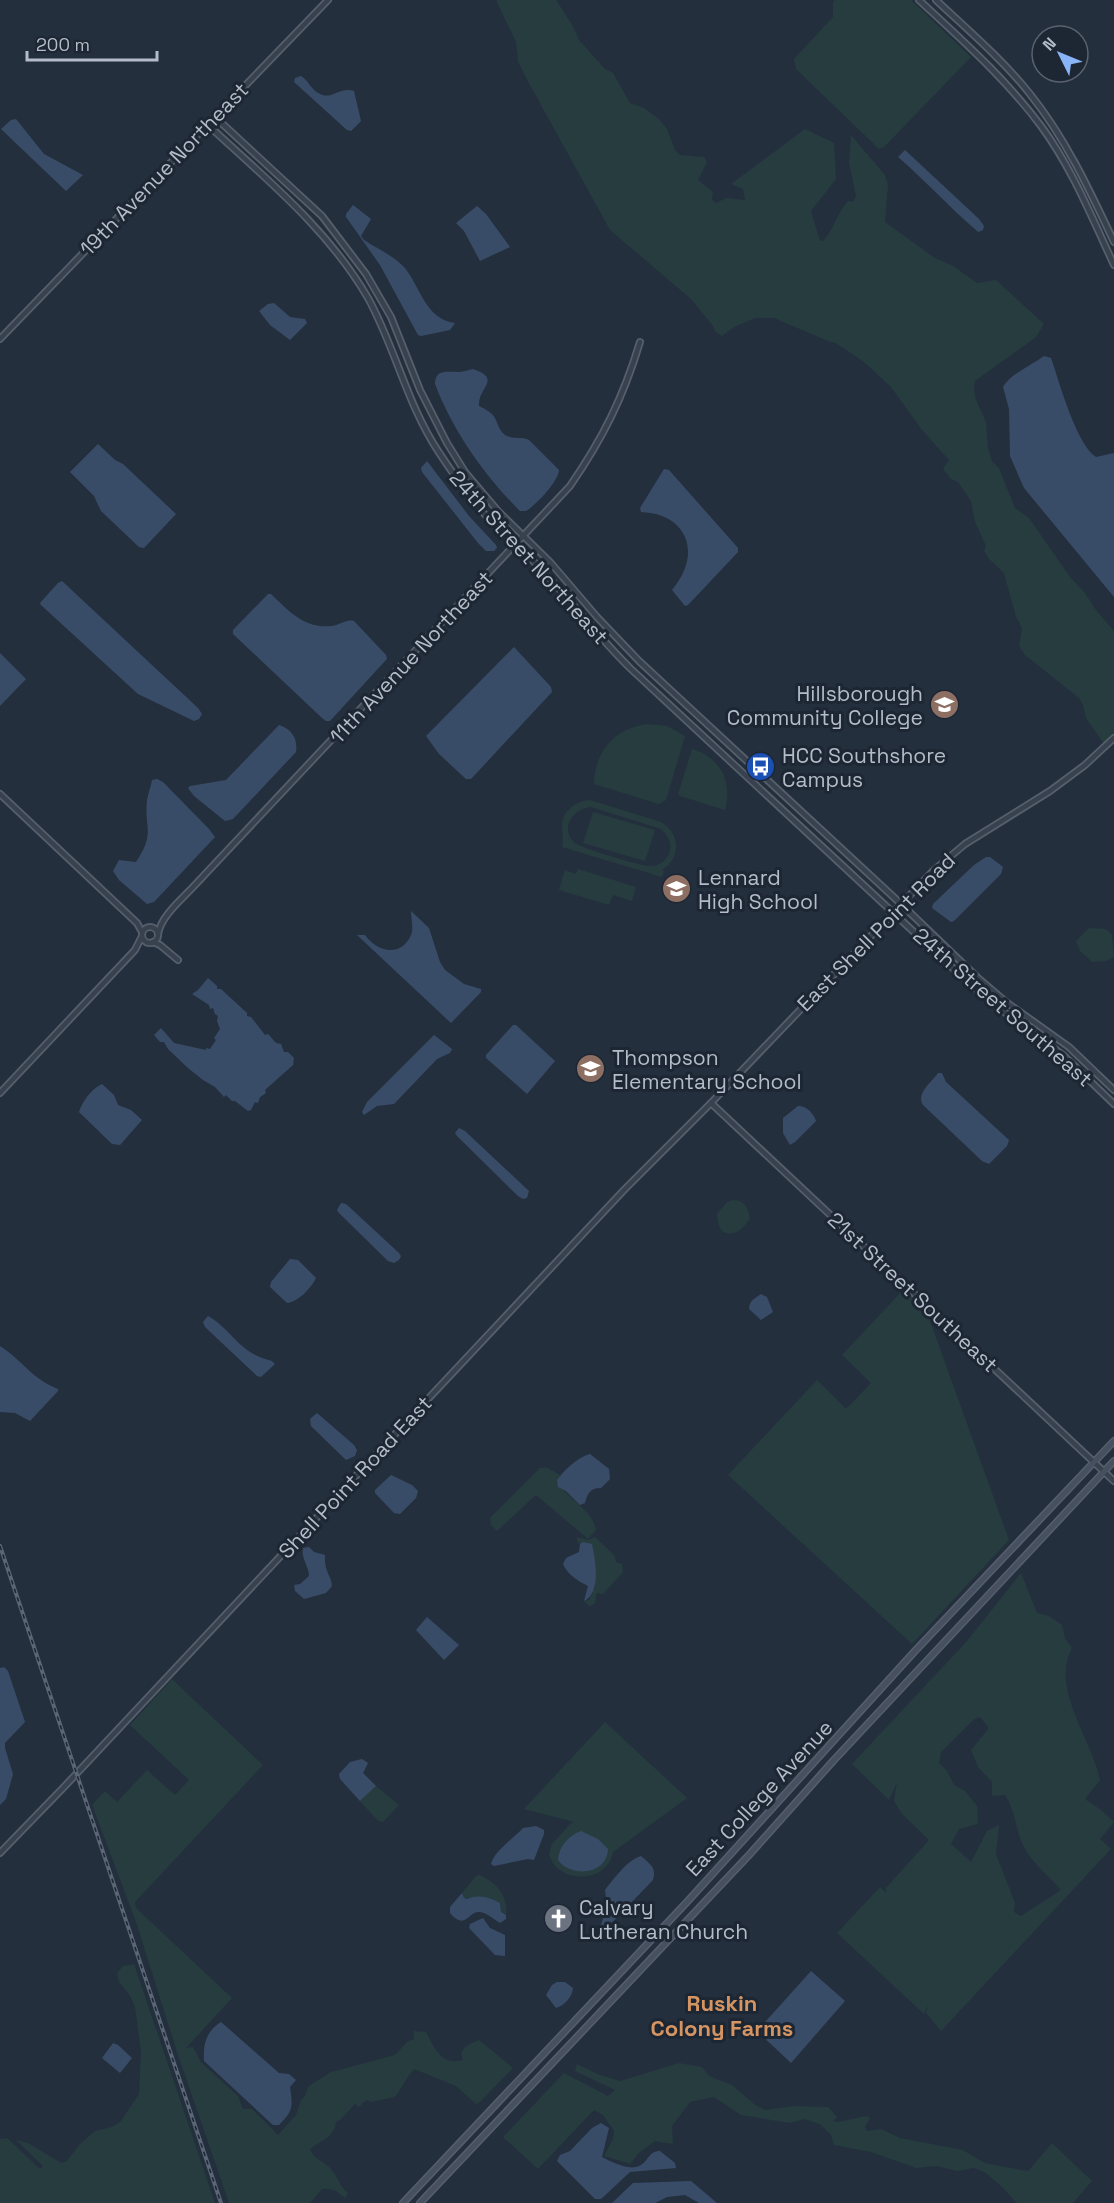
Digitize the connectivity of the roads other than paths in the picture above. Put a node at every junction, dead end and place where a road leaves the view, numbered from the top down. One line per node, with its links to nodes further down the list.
1 (328, 0): 4 (street, 19th Avenue Northeast)
2 (919, 0): 7 (street)
3 (936, 0): 6 (street)
4 (215, 117): 5 (street, 19th Avenue Northeast); 10 (street, 24th Street Northeast)
5 (208, 125): 8 (street, 19th Avenue Northeast); 11 (street, 24th Street Northeast)
6 (1114, 242)
7 (1114, 265)
8 (0, 339)
9 (640, 342): 10 (street, 11th Avenue Northeast)
10 (524, 537): 11 (street, 11th Avenue Northeast); 14 (street, 24th Street Northeast)
11 (516, 545): 15 (street, 24th Street Northeast); 16 (street, 11th Avenue Northeast)
12 (1114, 738): 14 (street, East Shell Point Road)
13 (0, 794): 17 (street)
14 (900, 903): 15 (street, East Shell Point Road); 25 (street, 24th Street Southeast)
15 (893, 910): 27 (street, East Shell Point Road); 28 (street, 24th Street Southeast)
16 (165, 918): 18 (street, 11th Avenue Northeast); 20 (street, 11th Avenue Northeast)
17 (137, 923): 18 (street); 19 (street)
18 (149, 927): 19 (street); 20 (street)
19 (142, 934): 21 (street); 23 (street)
20 (158, 936): 21 (street); 22 (street)
21 (151, 942): 22 (street); 23 (street)
22 (165, 949): 24 (street)
23 (135, 950): 26 (street)
24 (178, 960)
25 (1114, 1090)
26 (0, 1093)
27 (711, 1103): 31 (street, 21st Street Southeast); 34 (street, Shell Point Road East)
28 (1114, 1104)
29 (1114, 1441): 31 (main road, East College Avenue)
30 (1114, 1461): 32 (main road, East College Avenue)
31 (1094, 1462): 32 (street, 21st Street Southeast); 35 (main road, East College Avenue)
32 (1104, 1472): 33 (street, 21st Street Southeast); 36 (main road, East College Avenue)
33 (1114, 1481)
34 (0, 1853)
35 (404, 2203)
36 (420, 2203)

